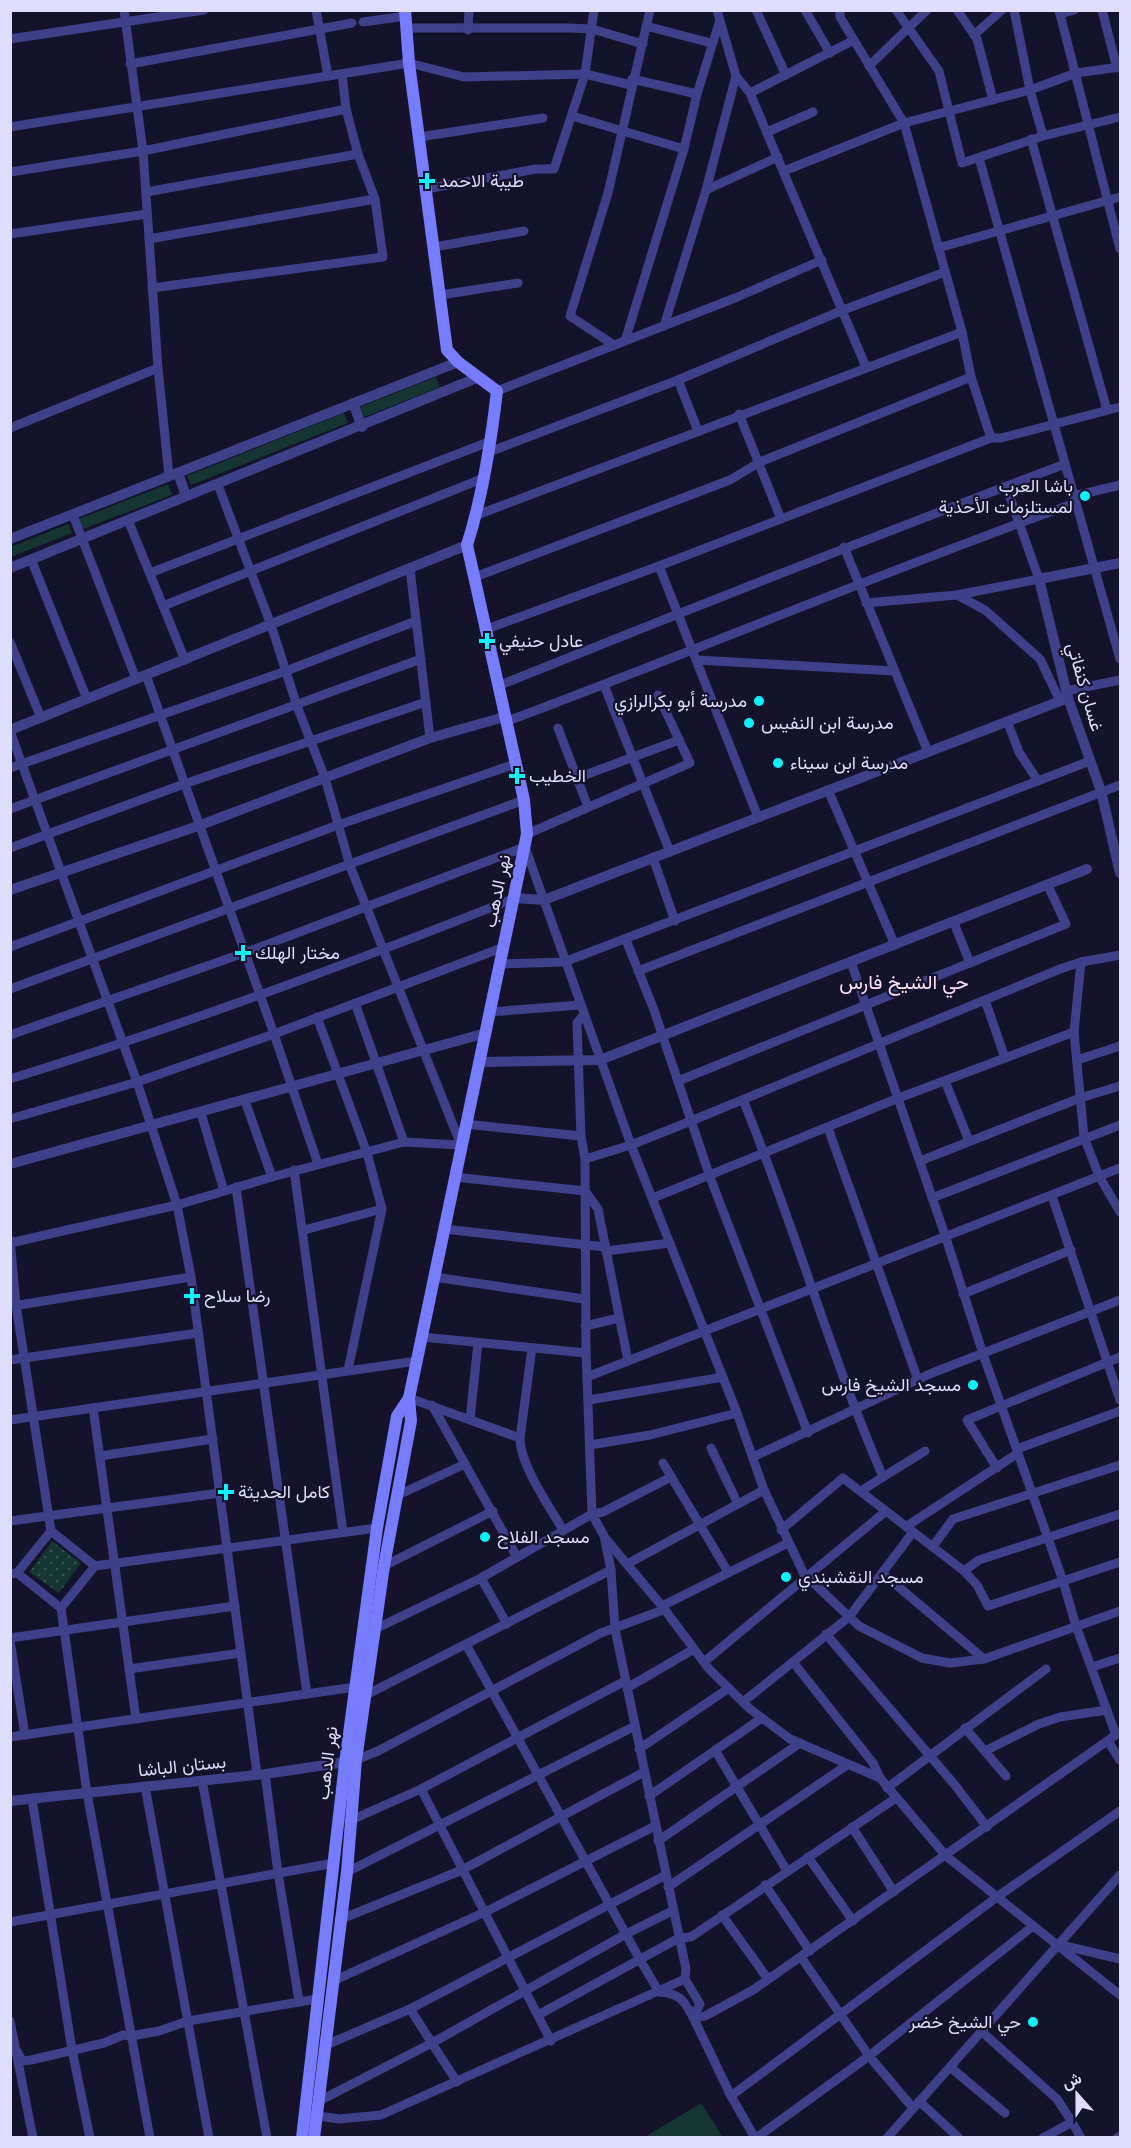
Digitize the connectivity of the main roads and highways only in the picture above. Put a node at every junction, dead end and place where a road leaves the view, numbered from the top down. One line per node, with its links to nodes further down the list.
1 (406, 18): 2 (main road, نهر الدهب)
2 (409, 1398): 3 (main road, نهر الدهب); 3 (main road, نهر الدهب)
3 (361, 1691): 4 (main road, نهر الدهب)
4 (350, 1762): 5 (main road, نهر الدهب); 5 (main road, نهر الدهب)
5 (311, 2115): 6 (main road, نهر الدهب); 7 (main road, نهر الدهب)
6 (302, 2138)
7 (314, 2138)

